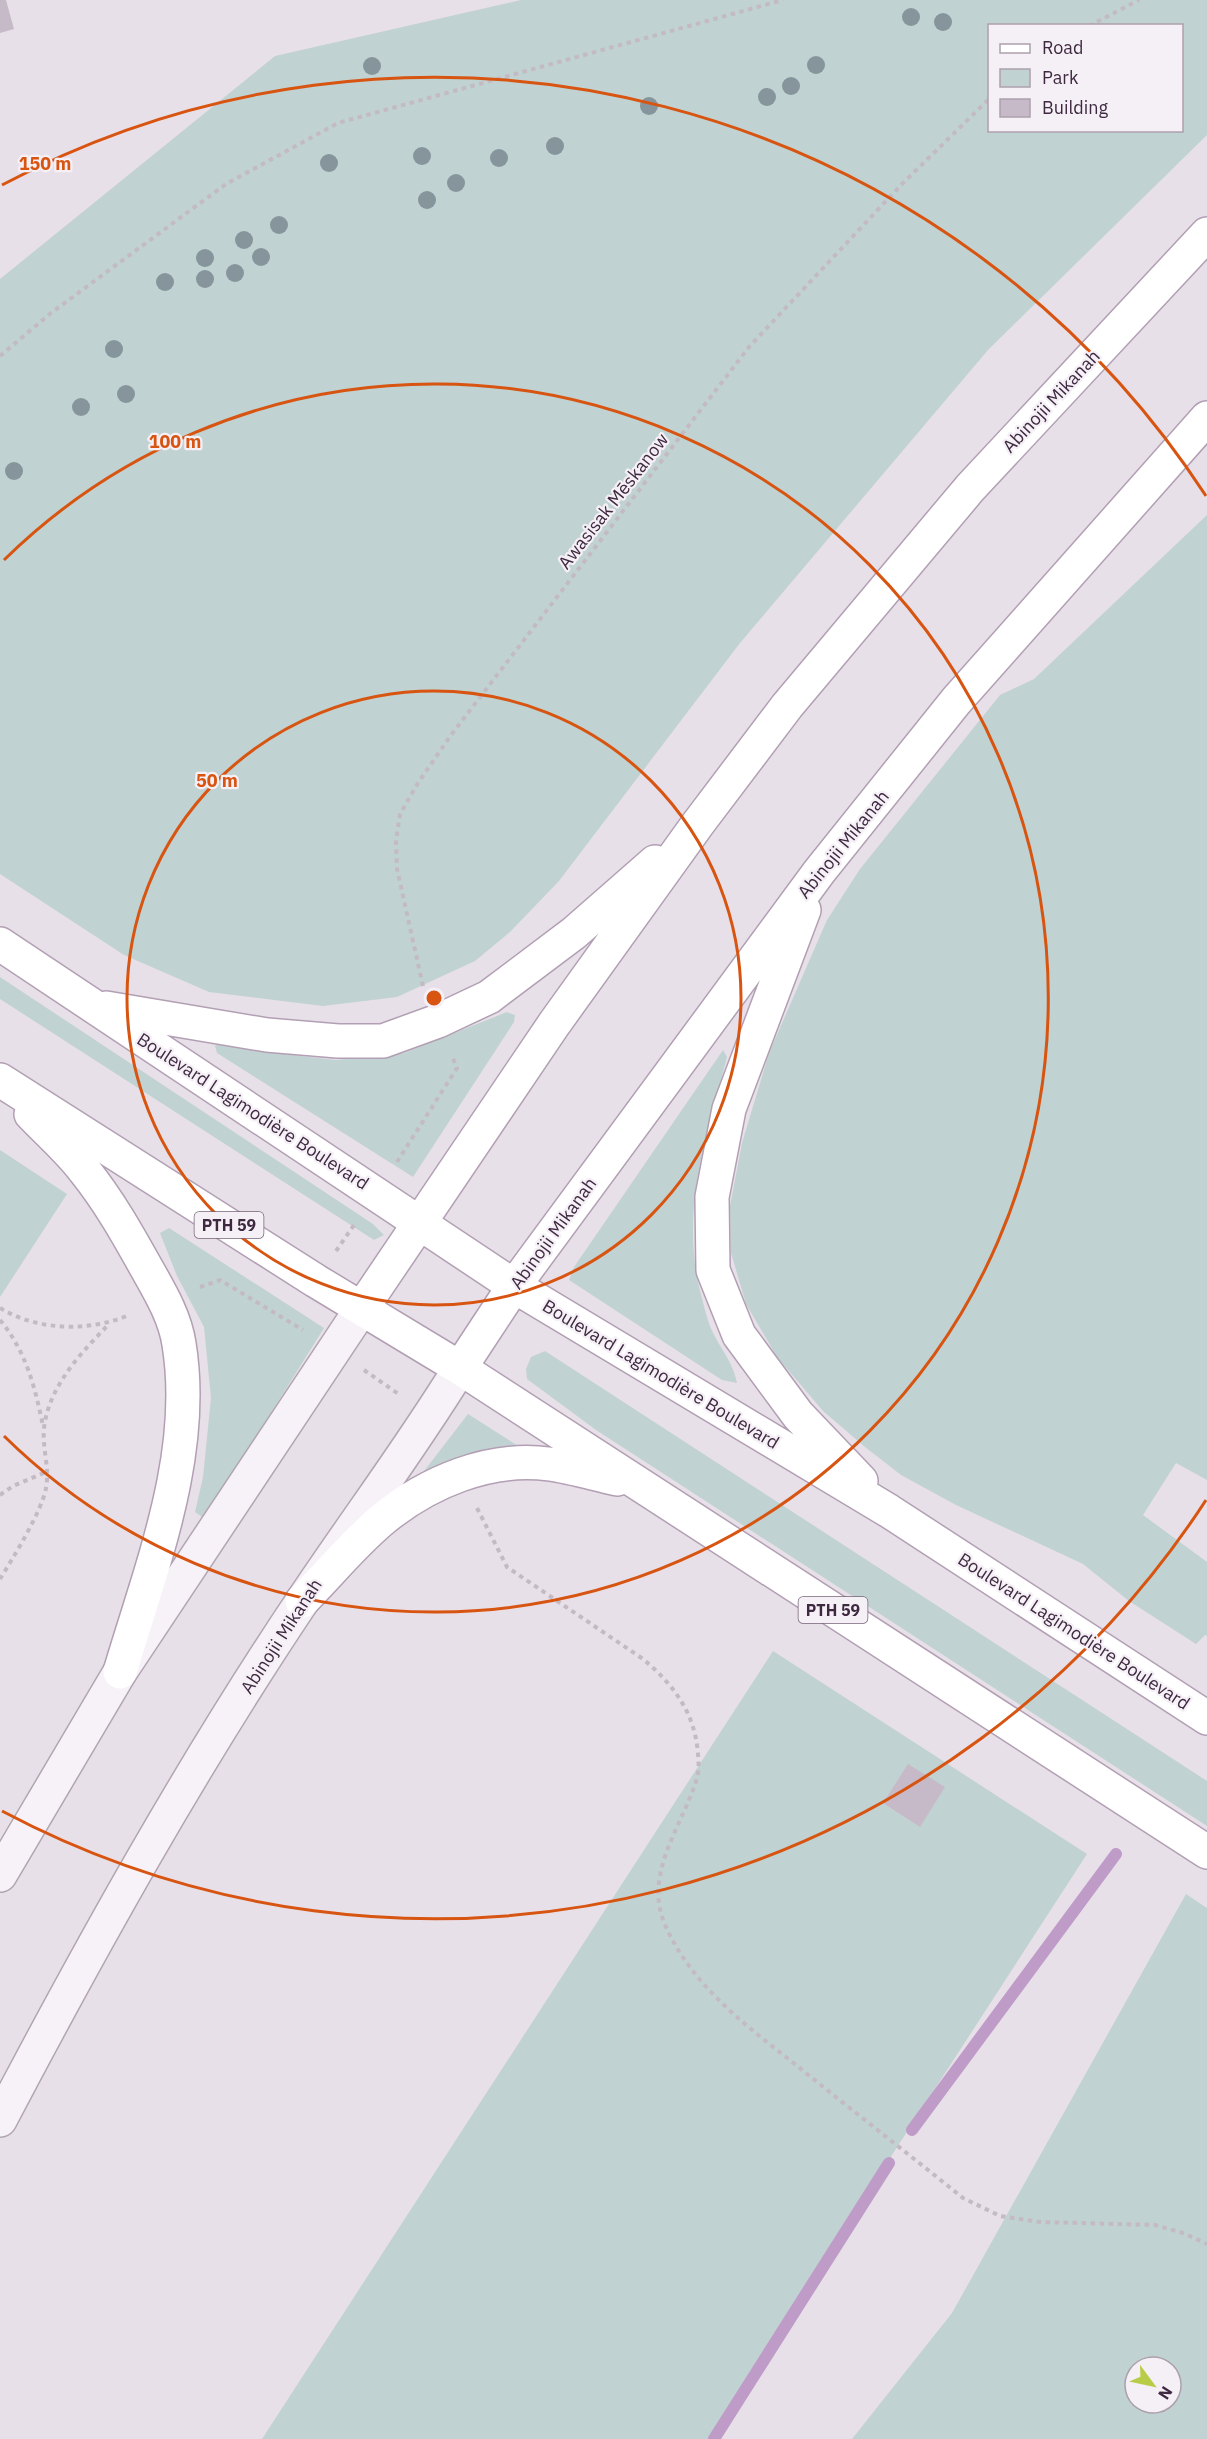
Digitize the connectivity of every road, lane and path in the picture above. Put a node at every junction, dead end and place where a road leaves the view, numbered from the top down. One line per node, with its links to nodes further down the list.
1 (783, 0): 6 (path)
2 (1139, 0): 3 (path)
3 (1093, 24)
4 (988, 100): 11 (path, Awasisak Mēskanow)
5 (1207, 234): 8 (main road, Abinojii Mikanah)
6 (0, 356)
7 (1207, 418): 9 (main road, Abinojii Mikanah)
8 (697, 825): 12 (main road); 14 (main road, Abinojii Mikanah)
9 (819, 872): 15 (main road, Abinojii Mikanah); 28 (main road)
10 (0, 944): 12 (main road, Boulevard Lagimodière Boulevard)
11 (422, 983)
12 (93, 1005): 14 (main road, Boulevard Lagimodière Boulevard)
13 (0, 1081): 16 (main road, PTH 59); 31 (main road)
14 (420, 1222): 15 (main road, Boulevard Lagimodière Boulevard); 16 (main road, Abinojii Mikanah)
15 (514, 1286): 21 (main road, Abinojii Mikanah); 28 (main road, Boulevard Lagimodière Boulevard)
16 (362, 1308): 20 (street, Abinojii Mikanah); 21 (main road, PTH 59)
17 (0, 1320): 23 (path)
18 (290, 1322): 20 (path)
19 (110, 1323): 23 (path)
20 (335, 1350): 22 (path); 31 (street, Abinojii Mikanah)
21 (460, 1368): 22 (street, Abinojii Mikanah); 26 (main road, PTH 59)
22 (431, 1415): 30 (street, Abinojii Mikanah)
23 (44, 1429): 24 (path)
24 (46, 1472): 27 (path); 29 (path)
25 (464, 1473): 26 (main road); 30 (main road); 36 (path)
26 (636, 1483): 33 (main road, PTH 59)
27 (0, 1494)
28 (889, 1511): 32 (main road, Boulevard Lagimodière Boulevard)
29 (0, 1579)
30 (302, 1601): 35 (street, Abinojii Mikanah)
31 (120, 1672): 34 (street, Abinojii Mikanah)
32 (1207, 1718)
33 (1207, 1852)
34 (0, 1875)
35 (0, 2120)
36 (1207, 2244)

